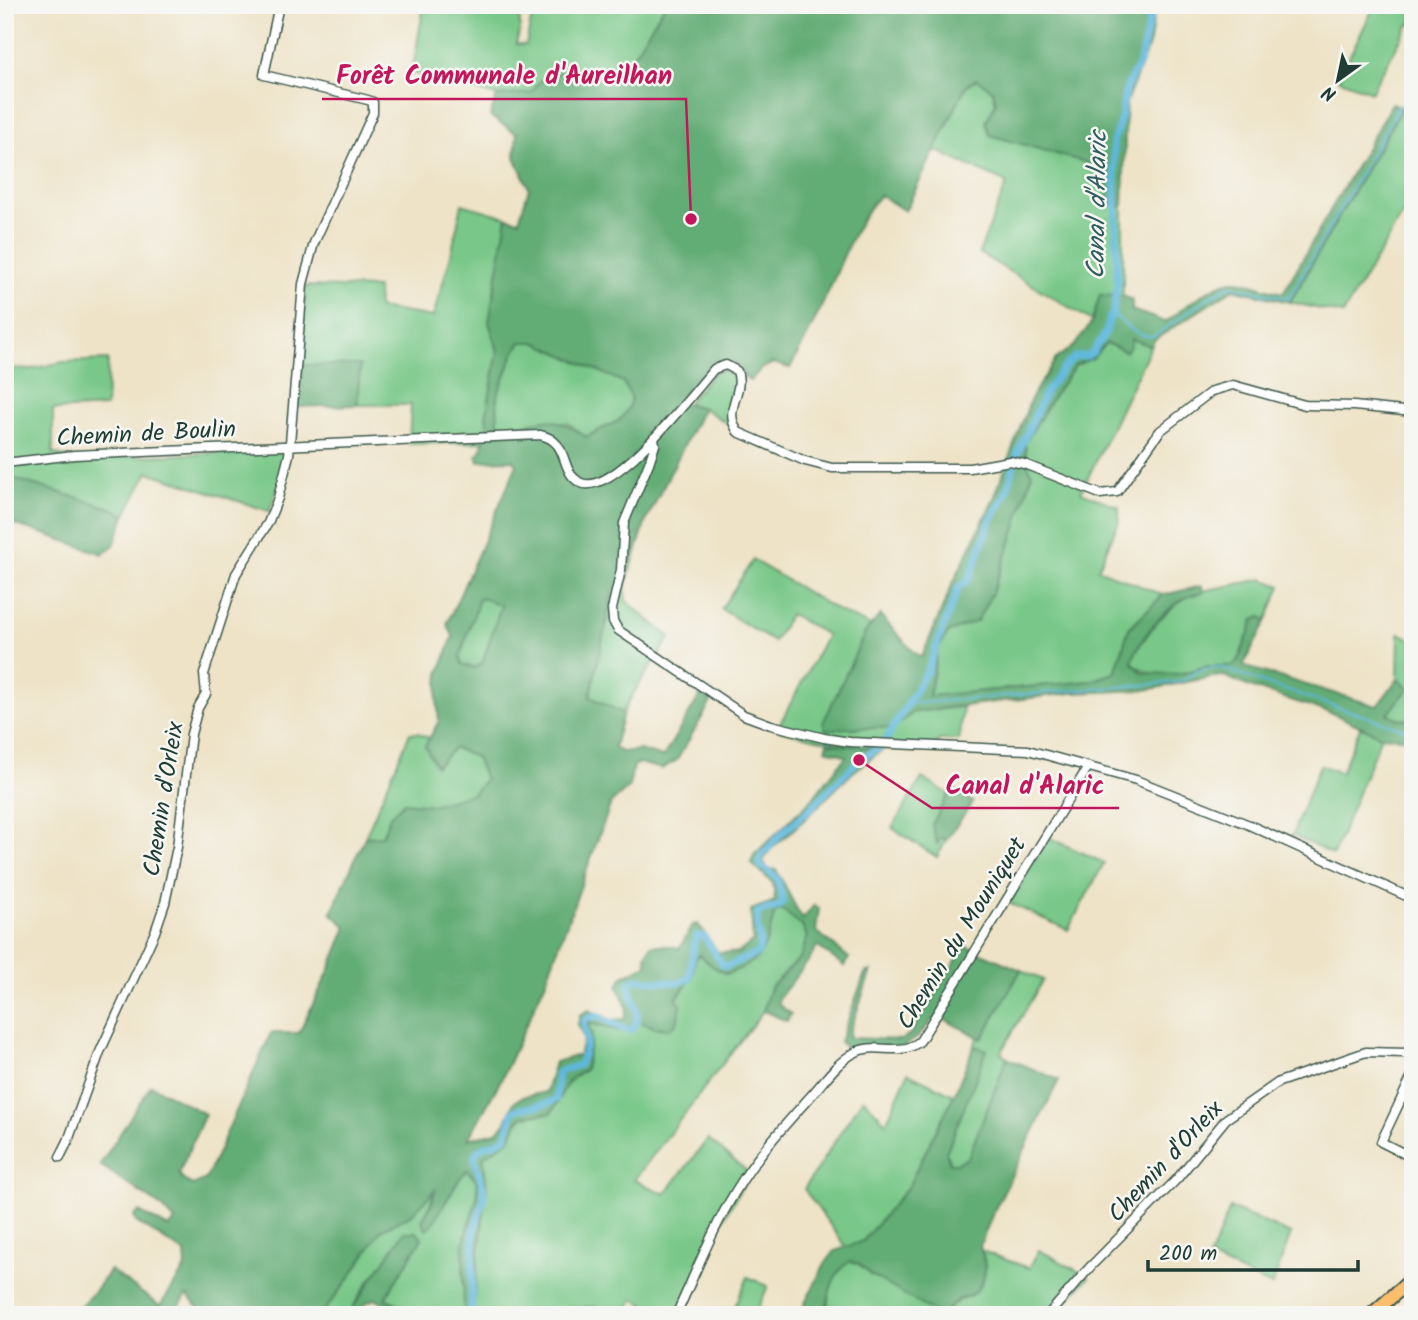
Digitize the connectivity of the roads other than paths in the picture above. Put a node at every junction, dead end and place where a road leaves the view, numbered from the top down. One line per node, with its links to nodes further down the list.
1 (279, 5): 4 (street, Chemin d'Orleix)
2 (1413, 412): 3 (street)
3 (654, 438): 4 (street, Chemin de Boulin); 6 (street)
4 (289, 445): 5 (street, Chemin de Boulin); 10 (street, Chemin d'Orleix)
5 (5, 463)
6 (1088, 767): 7 (street); 13 (street, Chemin du Mouniquet)
7 (1413, 899)
8 (1413, 1050): 14 (street, Chemin d'Orleix)
9 (1412, 1077): 11 (street)
10 (60, 1157)
11 (1413, 1158)
12 (1413, 1278): 15 (main road)
13 (676, 1315)
14 (1048, 1315)
15 (1371, 1315)

